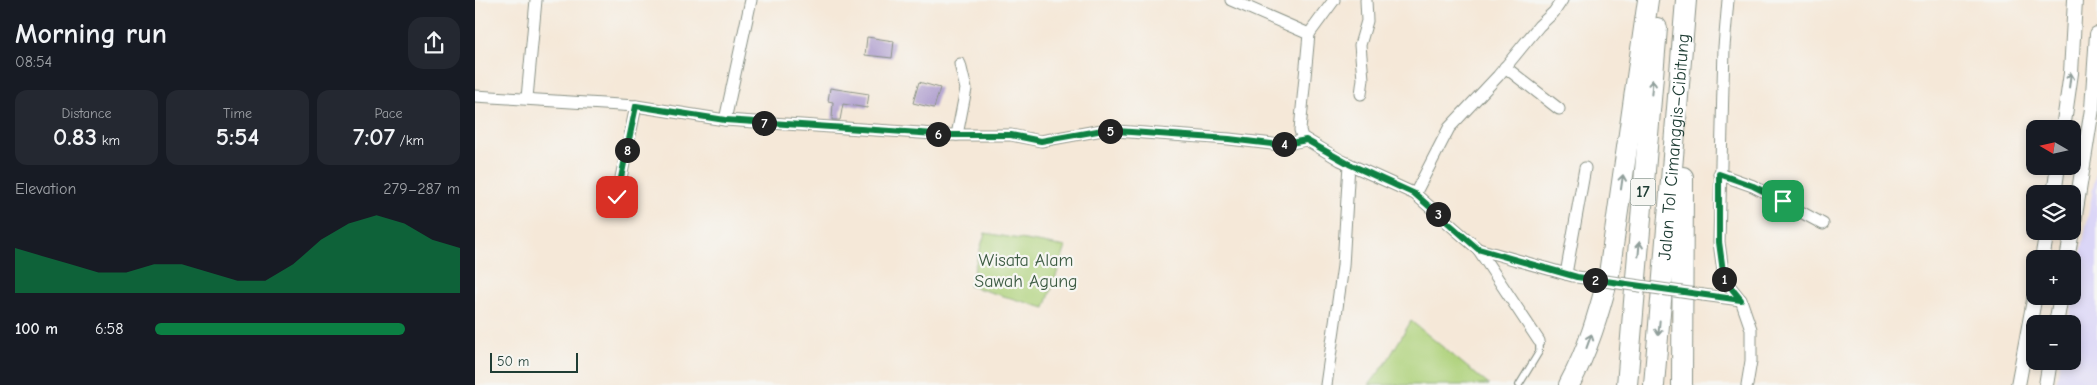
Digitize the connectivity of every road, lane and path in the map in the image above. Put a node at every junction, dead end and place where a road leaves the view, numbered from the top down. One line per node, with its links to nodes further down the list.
1 (536, 0): 19 (street)
2 (751, 0): 23 (street)
3 (1231, 0): 12 (street)
4 (1334, 0): 12 (street)
5 (1367, 0): 17 (street)
6 (1562, 0): 16 (street)
7 (1648, 0): 43 (highway, one-way to 7)
8 (1659, 0): 44 (highway, Jalan Tol Cimanggis–Cibitung / 17, one-way to 8)
9 (1686, 0): 14 (highway, Jalan Tol Cimanggis–Cibitung / 17)
10 (1729, 0): 30 (street)
11 (2075, 0): 24 (street, one-way to 11)
12 (1309, 34): 27 (street)
13 (2097, 34): 22 (street)
14 (1683, 38): 45 (highway, Jalan Tol Cimanggis–Cibitung / 17, one-way to 45); 46 (highway)
15 (960, 64): 26 (street)
16 (1505, 67): 21 (street); 32 (street)
17 (1361, 94)
18 (475, 96): 19 (street)
19 (527, 98): 20 (street)
20 (636, 106): 23 (street); 33 (street)
21 (1559, 109)
22 (2095, 109): 25 (street)
23 (725, 120): 26 (street)
24 (2064, 120)
25 (2093, 131): 31 (street)
26 (957, 135): 27 (street)
27 (1306, 140): 28 (street)
28 (1349, 164): 32 (street); 41 (street)
29 (1585, 168): 36 (street)
30 (1719, 174): 34 (street); 37 (street)
31 (2081, 188)
32 (1415, 194): 35 (street)
33 (617, 197)
34 (1823, 224)
35 (1478, 249): 36 (street); 39 (street)
36 (1572, 276): 37 (street, bridge)
37 (1741, 300): 47 (street)
38 (2033, 305): 48 (street)
39 (1539, 341): 42 (lane)
40 (2048, 370): 49 (street)
41 (1326, 385)
42 (1519, 385)
43 (1569, 385)
44 (1627, 385)
45 (1654, 385)
46 (1682, 385)
47 (1747, 385)
48 (2018, 385)
49 (2045, 385)

